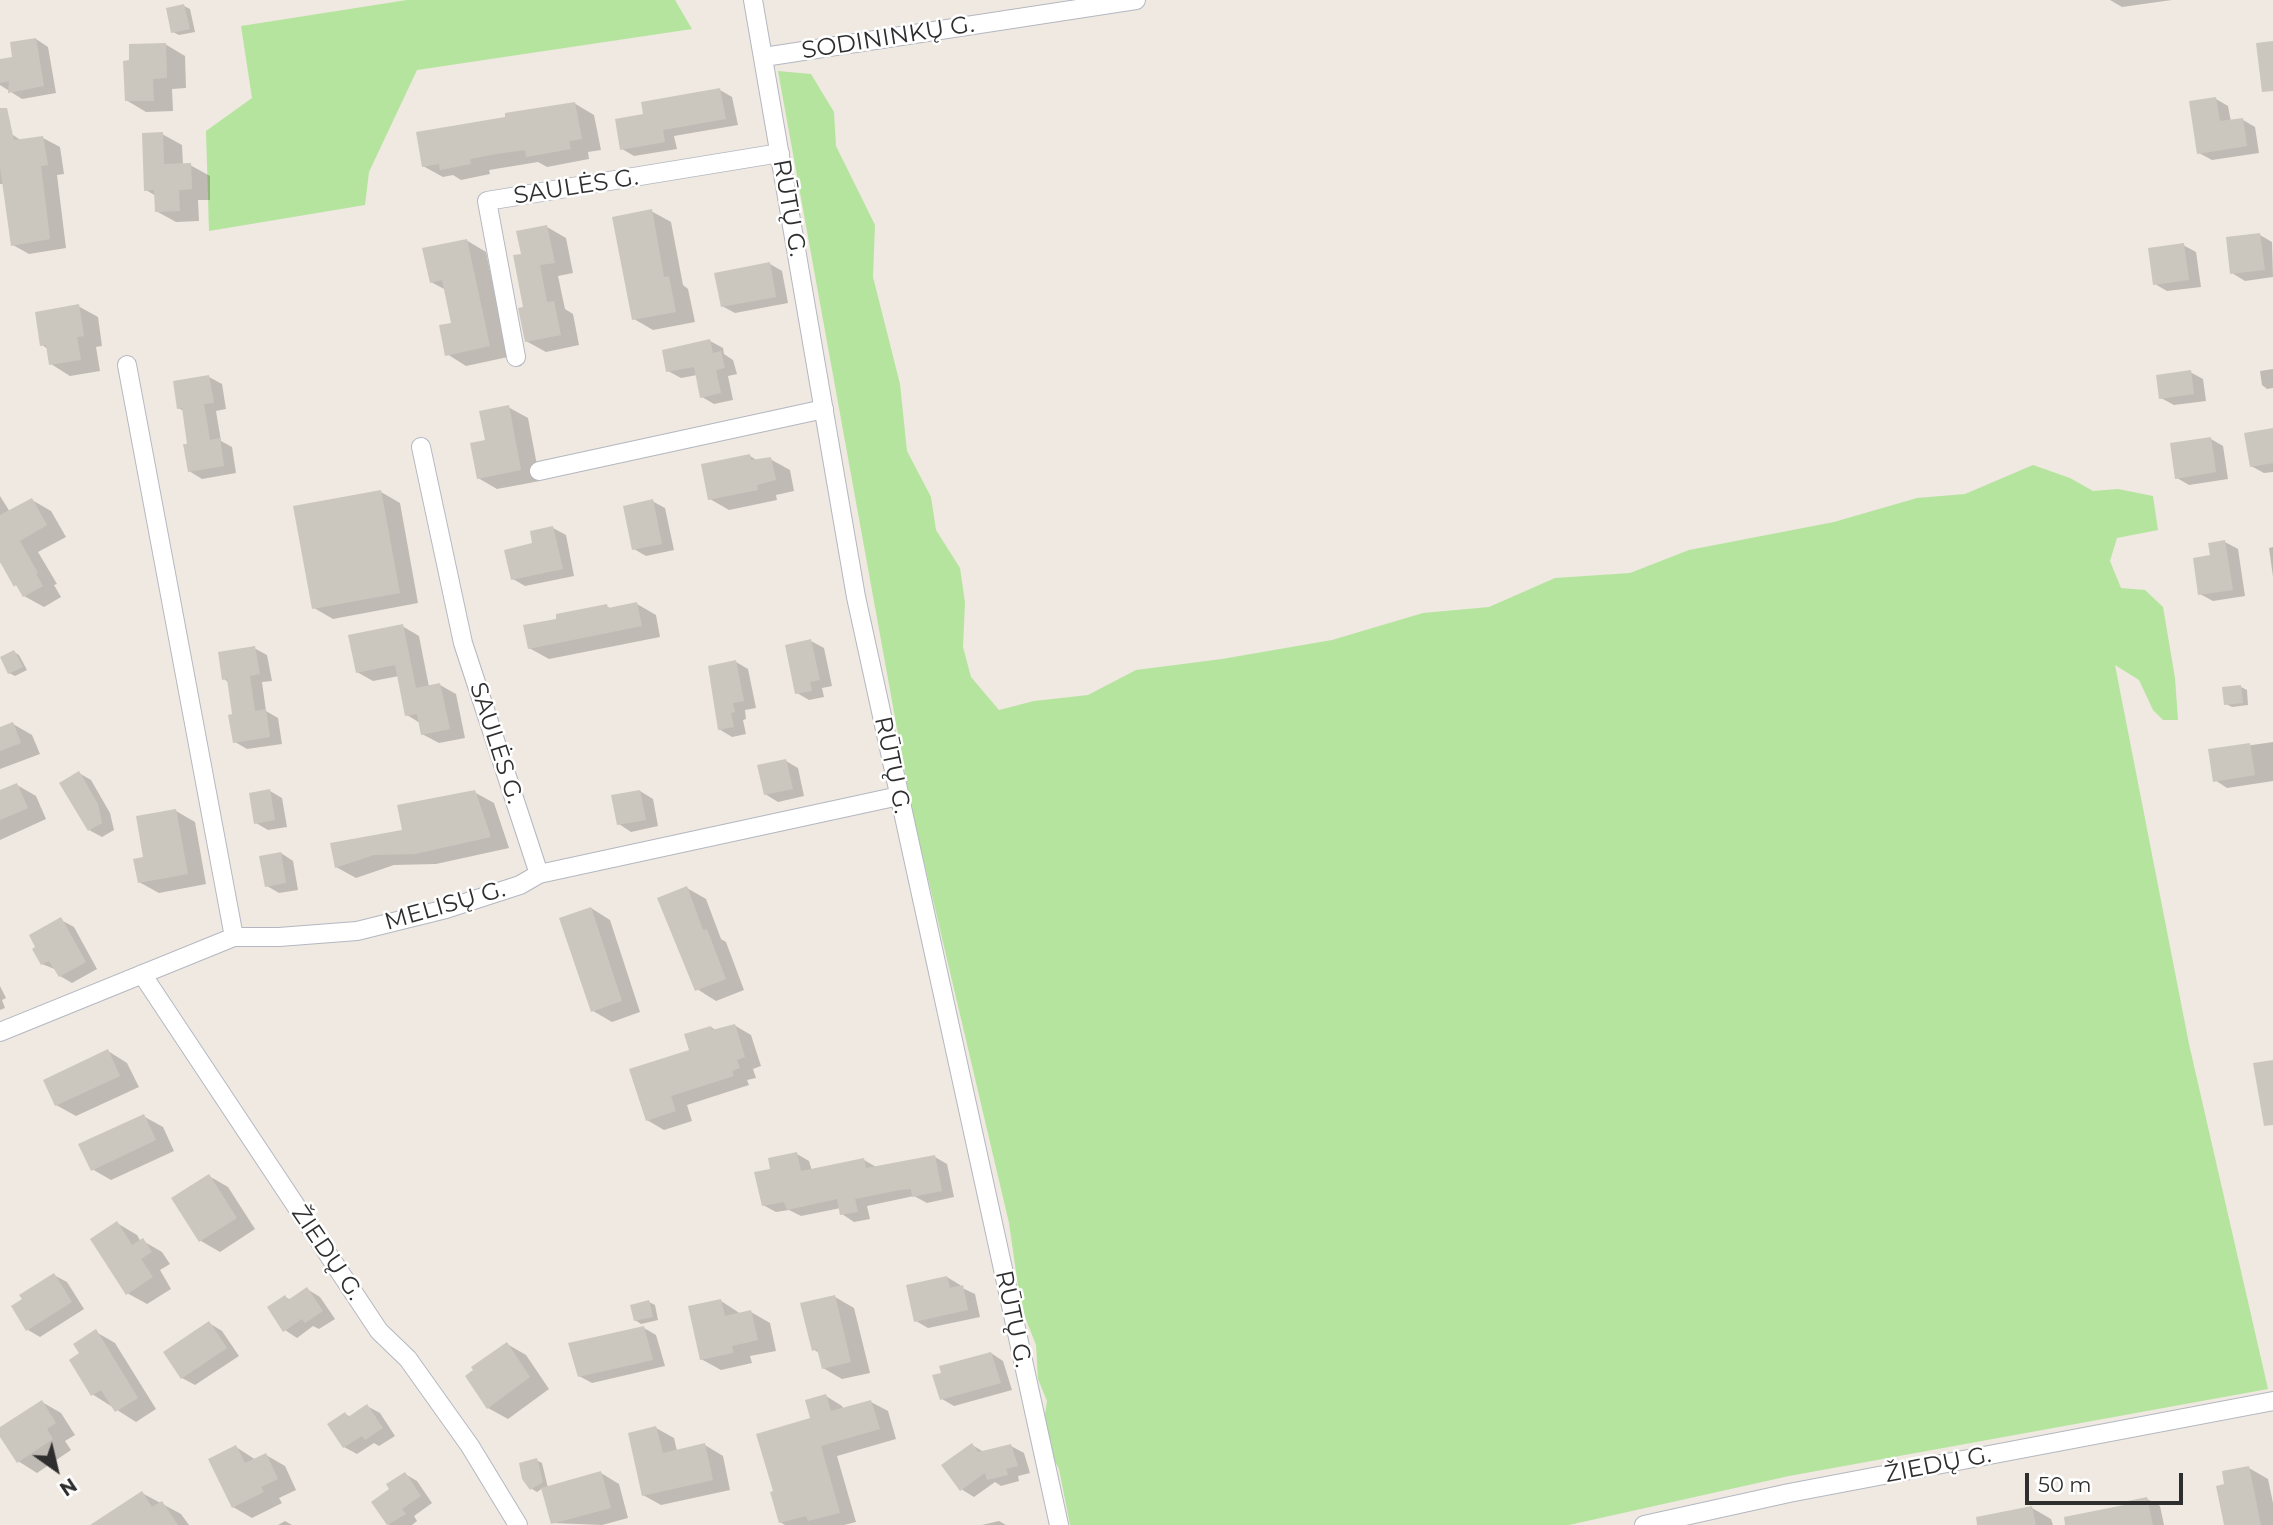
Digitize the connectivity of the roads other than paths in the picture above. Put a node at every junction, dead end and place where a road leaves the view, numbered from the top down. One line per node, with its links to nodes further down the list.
1 (753, 0): 3 (street, RŪTŲ G.)
2 (1136, 0): 3 (street, SODININKŲ G.)
3 (764, 57): 4 (street, RŪTŲ G.)
4 (780, 153): 5 (street, SAULĖS G.); 7 (street, RŪTŲ G.)
5 (516, 357)
6 (127, 365): 12 (street)
7 (824, 409): 9 (street); 10 (street, RŪTŲ G.)
8 (421, 447): 11 (street, SAULĖS G.)
9 (539, 471)
10 (899, 796): 11 (street, MELISŲ G.); 17 (street, RŪTŲ G.)
11 (539, 874): 12 (street, MELISŲ G.)
12 (234, 937): 13 (street, MELISŲ G.)
13 (142, 974): 14 (street, MELISŲ G.); 16 (street, ŽIEDŲ G.)
14 (0, 1032)
15 (2273, 1401): 18 (street, ŽIEDŲ G.)
16 (518, 1525)
17 (1059, 1525)
18 (1644, 1525)

